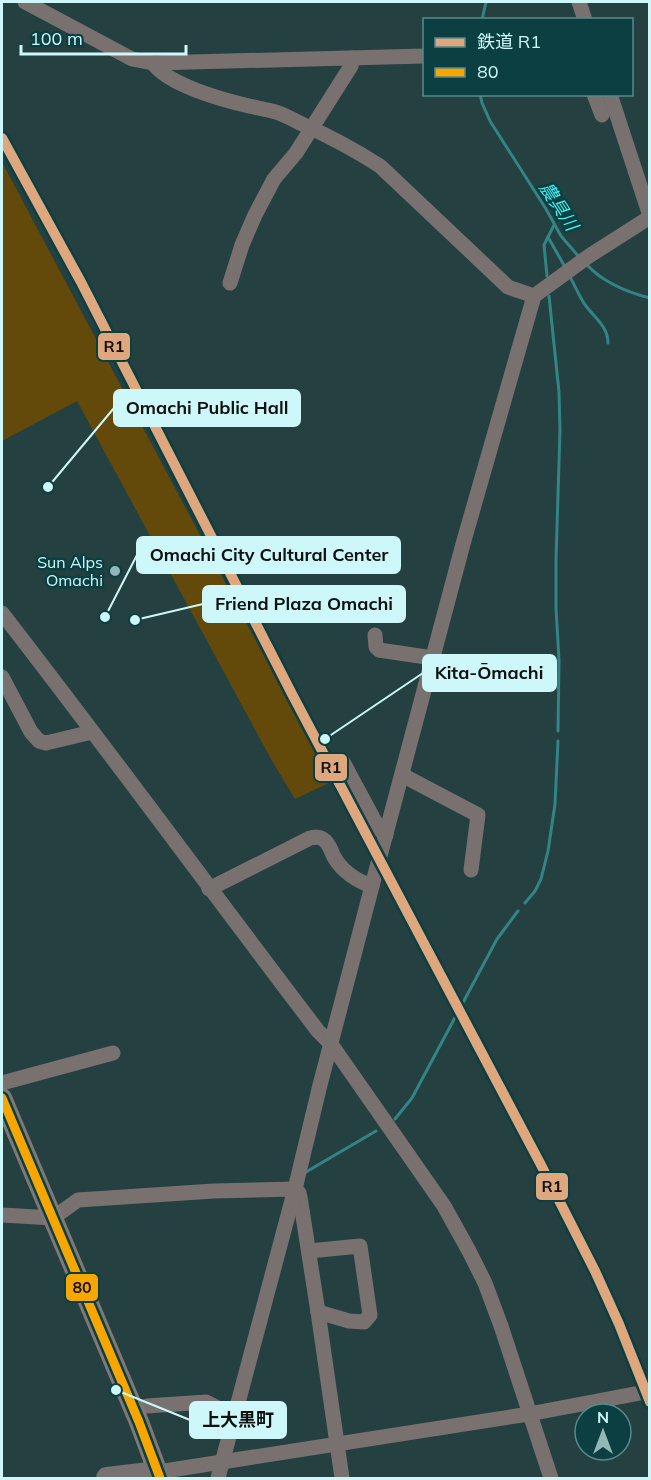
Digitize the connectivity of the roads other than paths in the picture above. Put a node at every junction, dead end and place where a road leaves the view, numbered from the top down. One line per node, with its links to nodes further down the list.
1 (25, 2): 6 (street)
2 (579, 2): 3 (street)
3 (584, 18)
4 (423, 56): 5 (street)
5 (353, 58): 6 (street); 10 (street)
6 (153, 63): 10 (street)
7 (595, 96): 9 (street)
8 (611, 96): 11 (street)
9 (602, 115)
10 (311, 128): 12 (street); 13 (street)
11 (650, 216): 13 (street)
12 (230, 282)
13 (534, 296): 16 (street)
14 (2, 614): 18 (street)
15 (375, 635): 16 (street)
16 (433, 658): 20 (street)
17 (2, 676): 18 (street)
18 (92, 732): 24 (street)
19 (343, 762): 21 (street)
20 (402, 775): 21 (street); 22 (street)
21 (386, 835): 23 (street)
22 (471, 870)
23 (372, 885): 24 (street); 25 (street)
24 (209, 889): 25 (street)
25 (331, 1044): 29 (street); 36 (street)
26 (113, 1053): 27 (street)
27 (2, 1083)
28 (2, 1098): 31 (main road)
29 (295, 1189): 31 (street); 32 (street); 37 (street)
30 (2, 1215): 31 (street)
31 (53, 1218): 40 (main road)
32 (309, 1251): 33 (street); 33 (street)
33 (318, 1312): 38 (street)
34 (650, 1391): 36 (street)
35 (147, 1406): 37 (street)
36 (529, 1414): 38 (street); 44 (street)
37 (235, 1417): 39 (street)
38 (338, 1444): 39 (street); 43 (street)
39 (224, 1460): 40 (street); 42 (street)
40 (159, 1475): 41 (highway)
41 (107, 1479)
42 (218, 1479)
43 (342, 1479)
44 (551, 1479)

